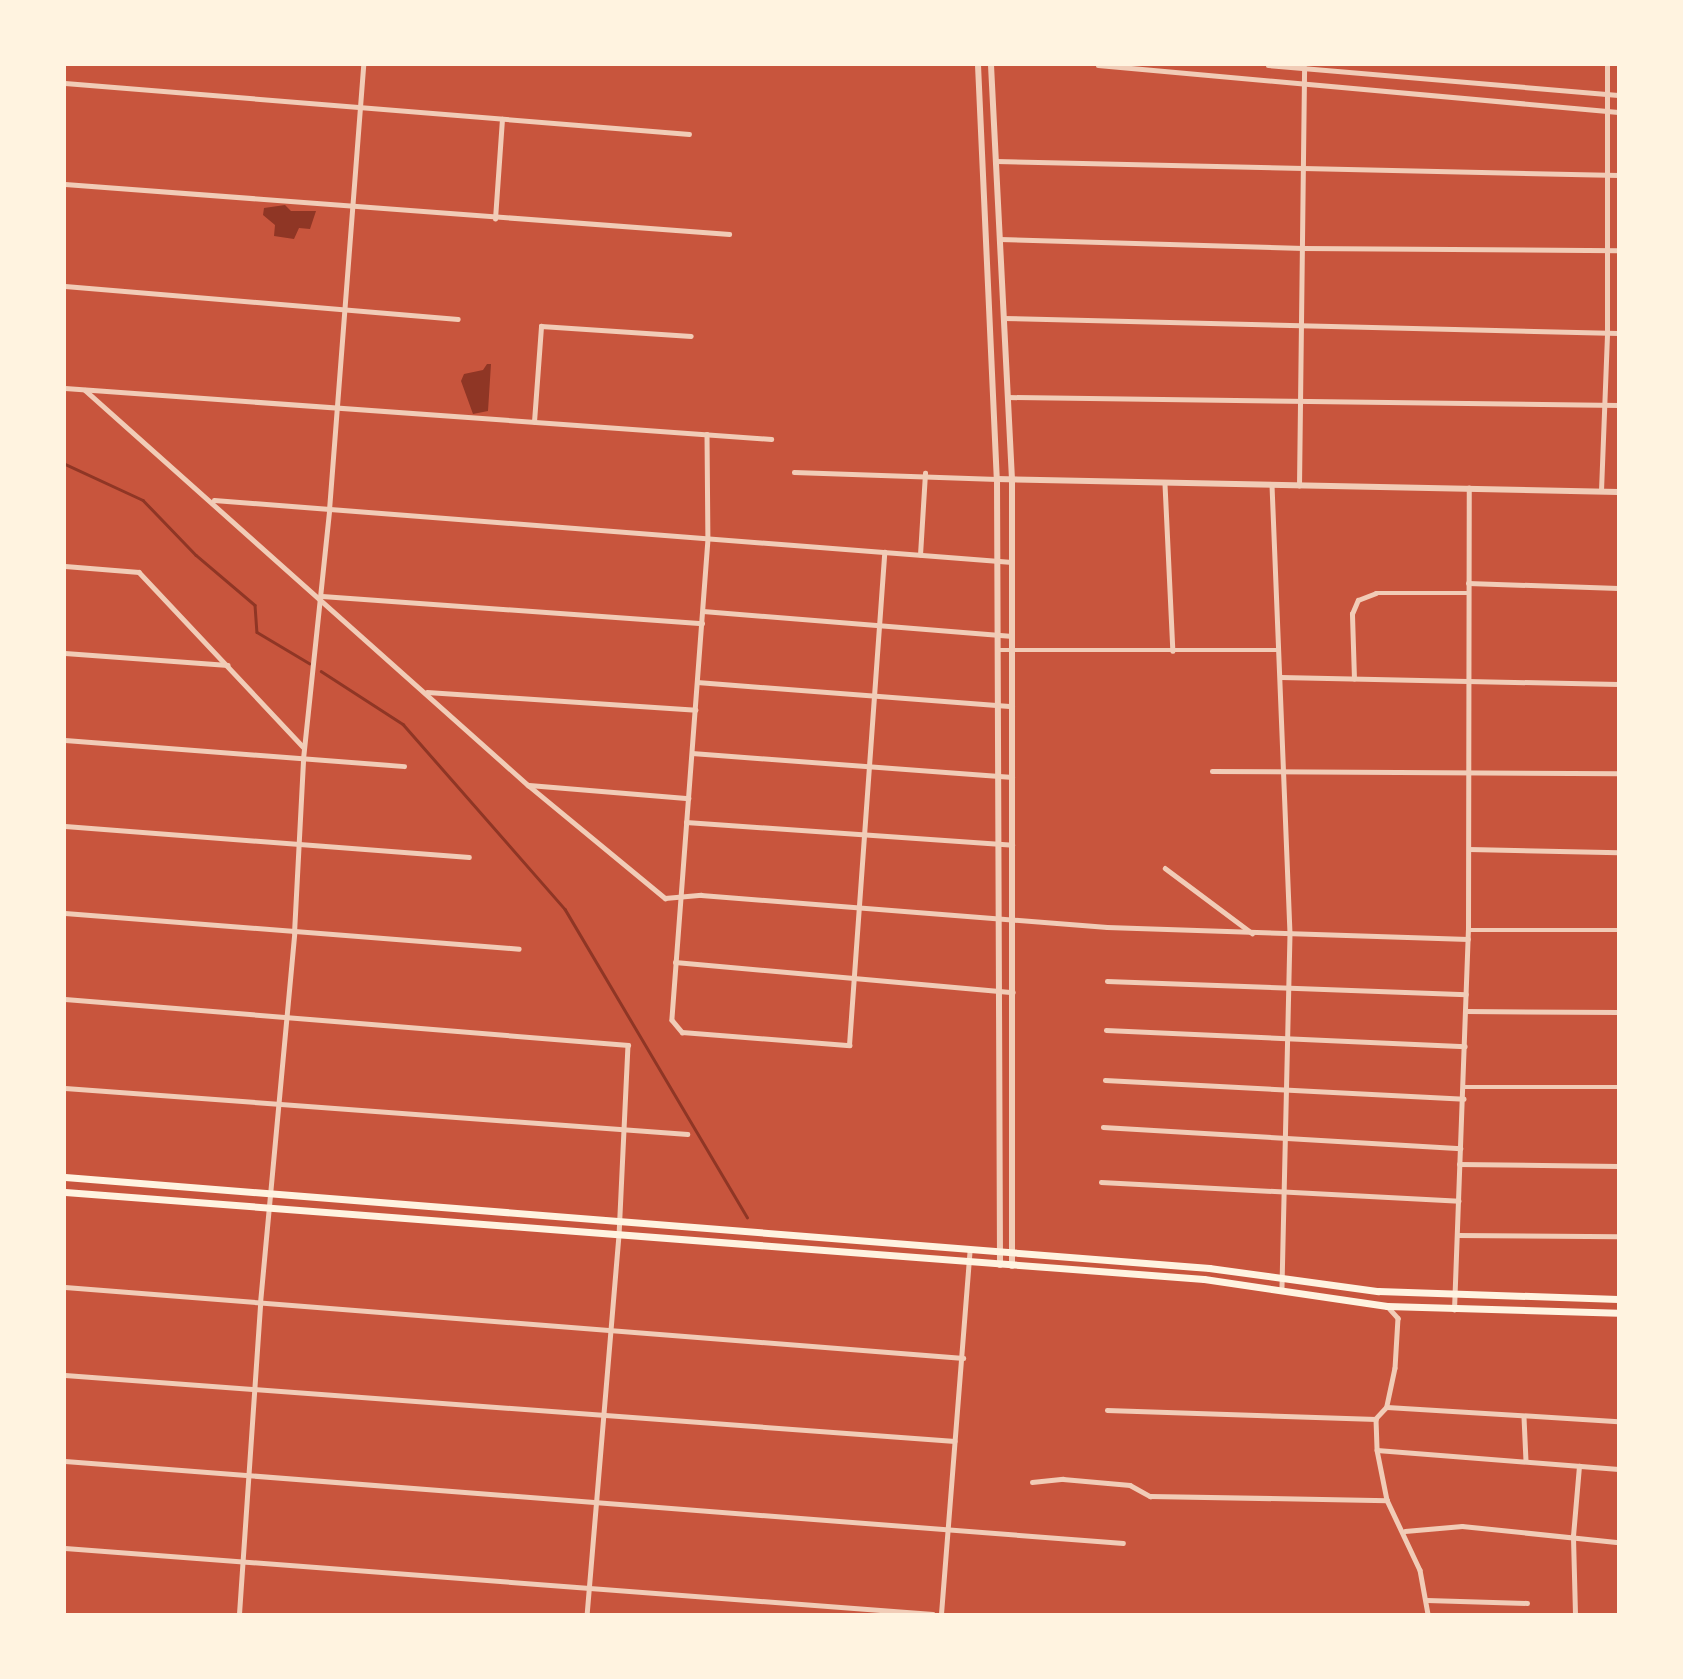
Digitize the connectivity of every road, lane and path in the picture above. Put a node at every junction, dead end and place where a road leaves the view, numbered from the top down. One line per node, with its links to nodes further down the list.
1 (363, 65): 12 (street)
2 (978, 65): 49 (street)
3 (991, 65): 17 (street)
4 (1098, 65): 9 (street)
5 (1268, 65): 7 (street)
6 (1606, 65): 10 (street)
7 (1304, 68): 9 (street); 10 (street)
8 (65, 83): 12 (street)
9 (1304, 85): 13 (street); 18 (street)
10 (1607, 95): 11 (street); 13 (street)
11 (1618, 95)
12 (359, 108): 15 (street); 22 (street)
13 (1607, 112): 14 (street); 19 (street)
14 (1618, 112)
15 (502, 119): 16 (street); 23 (street)
16 (689, 134)
17 (995, 161): 18 (street); 25 (street)
18 (1304, 167): 19 (street); 26 (street)
19 (1608, 175): 20 (street); 27 (street)
20 (1618, 175)
21 (65, 184): 22 (street)
22 (352, 209): 23 (street); 30 (street)
23 (495, 219): 24 (street)
24 (729, 234)
25 (999, 239): 26 (street); 31 (street)
26 (1303, 248): 27 (street); 33 (street)
27 (1608, 250): 28 (street); 34 (street)
28 (1618, 250)
29 (65, 286): 30 (street)
30 (343, 309): 32 (street); 43 (street)
31 (1003, 318): 33 (street); 39 (street)
32 (458, 319)
33 (1301, 328): 34 (street); 40 (street)
34 (1607, 333): 35 (street); 41 (street)
35 (1618, 333)
36 (691, 336): 44 (street)
37 (65, 388): 38 (street)
38 (85, 390): 43 (street); 57 (street)
39 (1007, 397): 40 (street); 50 (street)
40 (1300, 403): 41 (street); 53 (street)
41 (1605, 405): 42 (street); 55 (street)
42 (1618, 405)
43 (337, 408): 44 (street); 58 (street)
44 (534, 422): 45 (street)
45 (707, 434): 46 (street); 59 (street)
46 (771, 439)
47 (794, 471): 48 (street)
48 (925, 473): 49 (street); 61 (street)
49 (997, 479): 50 (street); 62 (street)
50 (1012, 479): 51 (street); 63 (street)
51 (1165, 484): 52 (street); 77 (street)
52 (1272, 485): 53 (street); 76 (street)
53 (1299, 486): 54 (street)
54 (1469, 488): 55 (street); 65 (street)
55 (1601, 491): 56 (street)
56 (1618, 492)
57 (212, 500): 58 (street); 68 (street)
58 (329, 510): 59 (street); 68 (street)
59 (708, 539): 60 (street); 69 (street)
60 (884, 552): 61 (street); 71 (street)
61 (920, 555): 62 (street)
62 (998, 561): 63 (street); 72 (street)
63 (1012, 562): 73 (street)
64 (65, 566): 79 (street)
65 (1468, 583): 66 (street); 67 (street)
66 (1618, 588)
67 (1468, 593): 81 (street); 82 (street)
68 (321, 596): 70 (street); 85 (street); 91 (street)
69 (703, 611): 70 (street); 71 (street)
70 (702, 623): 83 (street)
71 (879, 625): 72 (street); 86 (street)
72 (998, 635): 73 (street); 74 (street)
73 (1012, 636): 75 (street)
74 (998, 650): 75 (street); 87 (street)
75 (1012, 650): 77 (street); 88 (street)
76 (1279, 650): 77 (street); 80 (street)
77 (1173, 651)
78 (65, 653): 79 (street)
79 (229, 665): 91 (street)
80 (1281, 677): 81 (street); 97 (street)
81 (1354, 679): 82 (street)
82 (1467, 680): 84 (street); 98 (street)
83 (697, 682): 86 (street); 89 (street)
84 (1618, 684)
85 (427, 692): 89 (street); 102 (street)
86 (874, 694): 87 (street); 95 (street)
87 (998, 706): 88 (street); 100 (street)
88 (1012, 706): 101 (street)
89 (695, 710): 92 (street)
90 (65, 740): 93 (street)
91 (305, 749): 93 (street)
92 (692, 753): 95 (street); 103 (street)
93 (303, 759): 94 (street); 107 (street)
94 (404, 766)
95 (869, 766): 100 (street); 106 (street)
96 (1212, 771): 97 (street)
97 (1285, 771): 98 (street); 123 (street)
98 (1468, 772): 99 (street); 110 (street)
99 (1618, 773)
100 (999, 777): 101 (street); 108 (street)
101 (1013, 777): 109 (street)
102 (528, 785): 103 (street); 114 (street)
103 (688, 798): 104 (street)
104 (686, 822): 106 (street); 114 (street)
105 (65, 826): 107 (street)
106 (864, 837): 108 (street); 115 (street)
107 (299, 845): 112 (street); 121 (street)
108 (998, 845): 109 (street); 117 (street)
109 (1013, 845): 118 (street)
110 (1469, 849): 111 (street); 119 (street)
111 (1618, 852)
112 (468, 857)
113 (1165, 869): 122 (street)
114 (681, 900): 115 (street); 126 (street)
115 (859, 907): 117 (street); 127 (street)
116 (65, 913): 121 (street)
117 (997, 919): 118 (street); 130 (street)
118 (1014, 921): 122 (street); 131 (street)
119 (1468, 930): 120 (street); 124 (street)
120 (1618, 930)
121 (294, 933): 125 (street); 136 (street)
122 (1252, 933): 123 (street)
123 (1290, 934): 124 (street); 129 (street)
124 (1468, 939): 132 (street)
125 (519, 949)
126 (675, 962): 127 (street); 127 (street)
127 (854, 979): 130 (street)
128 (1107, 981): 129 (street)
129 (1290, 987): 132 (street); 138 (street)
130 (998, 991): 131 (street); 166 (street)
131 (1013, 992): 167 (street)
132 (1466, 994): 134 (street)
133 (65, 999): 136 (street)
134 (1466, 1011): 135 (street); 139 (street)
135 (1618, 1012)
136 (286, 1017): 146 (street); 148 (street)
137 (1106, 1030): 138 (street)
138 (1289, 1037): 139 (street); 141 (street)
139 (1465, 1046): 142 (street)
140 (1105, 1080): 141 (street)
141 (1288, 1087): 145 (street); 150 (street)
142 (1463, 1087): 143 (street); 145 (street)
143 (1618, 1087)
144 (65, 1088): 146 (street)
145 (1463, 1099): 151 (street)
146 (279, 1103): 148 (street); 158 (street)
147 (1104, 1127): 150 (street)
148 (623, 1130): 149 (street); 161 (street)
149 (687, 1134)
150 (1286, 1139): 151 (street); 156 (street)
151 (1460, 1149): 152 (street)
152 (1459, 1164): 153 (street); 159 (street)
153 (1618, 1166)
154 (65, 1177): 158 (main road)
155 (1101, 1182): 156 (street)
156 (1285, 1191): 159 (street); 171 (street)
157 (65, 1192): 160 (main road)
158 (272, 1194): 160 (street); 161 (main road)
159 (1458, 1201): 162 (street)
160 (271, 1208): 163 (main road); 176 (street)
161 (620, 1222): 163 (street); 165 (main road)
162 (1457, 1235): 164 (street); 174 (street)
163 (619, 1236): 168 (main road); 180 (street)
164 (1618, 1236)
165 (971, 1250): 166 (main road); 168 (street)
166 (1000, 1251): 167 (main road); 169 (street)
167 (1012, 1252): 170 (street); 171 (main road)
168 (970, 1264): 169 (main road); 181 (street)
169 (1000, 1265): 170 (main road)
170 (1012, 1266): 173 (main road)
171 (1283, 1278): 173 (street); 174 (main road)
172 (65, 1287): 176 (street)
173 (1282, 1291): 177 (main road)
174 (1455, 1297): 175 (main road); 178 (street)
175 (1618, 1299)
176 (260, 1303): 180 (street); 183 (street)
177 (1387, 1306): 178 (main road); 184 (street)
178 (1454, 1311): 179 (main road)
179 (1618, 1313)
180 (611, 1330): 181 (street); 186 (street)
181 (963, 1358): 190 (street)
182 (65, 1375): 183 (street)
183 (257, 1391): 186 (street); 196 (street)
184 (1387, 1407): 187 (street); 188 (street)
185 (1107, 1410): 188 (street)
186 (604, 1415): 190 (street); 199 (street)
187 (1524, 1417): 189 (street); 193 (street)
188 (1376, 1419): 191 (street)
189 (1618, 1421)
190 (955, 1441): 200 (street)
191 (1377, 1450): 193 (street); 198 (street)
192 (65, 1461): 196 (street)
193 (1526, 1461): 194 (street)
194 (1579, 1466): 195 (street); 202 (street)
195 (1618, 1469)
196 (250, 1476): 199 (street); 206 (street)
197 (1032, 1482): 198 (street)
198 (1387, 1500): 201 (street)
199 (597, 1502): 200 (street); 207 (street)
200 (947, 1530): 204 (street); 213 (street)
201 (1405, 1531): 202 (street); 208 (street)
202 (1573, 1536): 203 (street); 215 (street)
203 (1618, 1542)
204 (1123, 1543)
205 (65, 1548): 206 (street)
206 (242, 1562): 207 (street); 210 (street)
207 (589, 1588): 211 (street); 212 (street)
208 (1427, 1600): 209 (street); 214 (street)
209 (1527, 1603)
210 (239, 1614)
211 (587, 1614)
212 (932, 1614)
213 (941, 1614)
214 (1428, 1614)
215 (1575, 1614)

